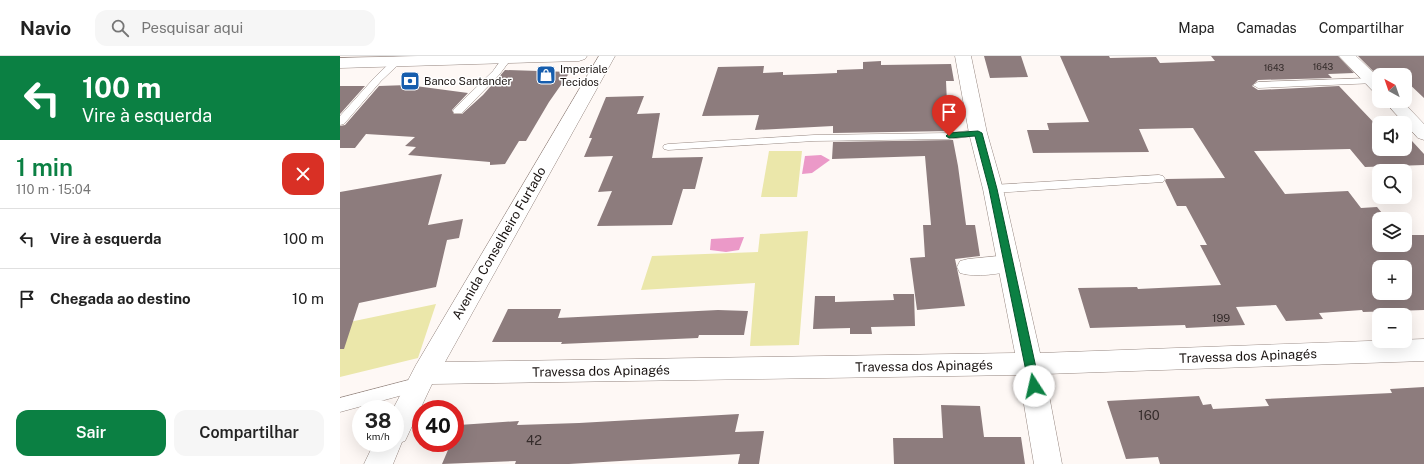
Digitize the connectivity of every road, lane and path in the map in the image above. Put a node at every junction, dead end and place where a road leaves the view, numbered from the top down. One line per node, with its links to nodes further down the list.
1 (579, 56): 5 (street)
2 (607, 56): 23 (street, Avenida Conselheiro Furtado)
3 (963, 56): 14 (street)
4 (1347, 56): 8 (street)
5 (507, 58): 6 (street); 12 (lane)
6 (397, 61): 7 (street); 13 (lane)
7 (340, 63)
8 (1372, 80)
9 (1372, 84): 10 (lane)
10 (1258, 85)
11 (1399, 108): 15 (street)
12 (458, 111)
13 (340, 122)
14 (978, 133): 16 (lane); 18 (street)
15 (1424, 134)
16 (668, 147)
17 (1159, 179): 18 (lane)
18 (993, 189): 19 (street)
19 (1009, 264): 20 (street); 22 (street)
20 (968, 267)
21 (1424, 350): 22 (street, Travessa dos Apinagés)
22 (1030, 364): 23 (street, Travessa dos Apinagés); 28 (street)
23 (422, 379): 24 (lane); 25 (street, Avenida Conselheiro Furtado)
24 (340, 405)
25 (404, 414)
26 (384, 452): 27 (street)
27 (378, 464)
28 (1048, 464)

